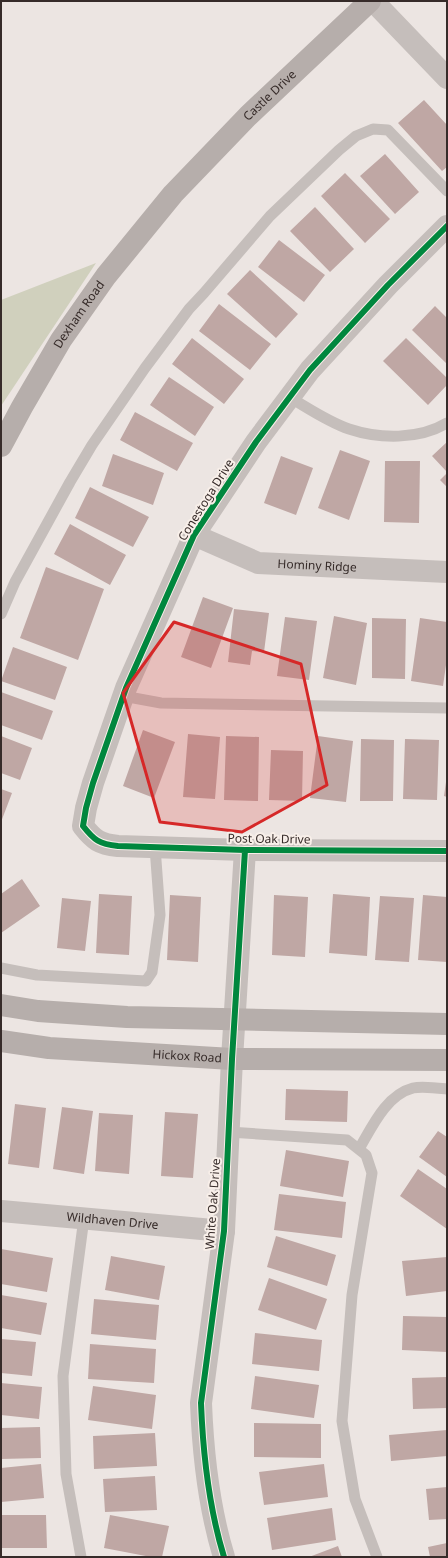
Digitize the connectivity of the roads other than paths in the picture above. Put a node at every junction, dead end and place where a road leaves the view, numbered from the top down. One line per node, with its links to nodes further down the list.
1 (370, 1): 5 (street, Castle Drive)
2 (373, 1): 3 (street)
3 (447, 78)
4 (447, 191): 12 (lane)
5 (173, 194): 9 (street, Dexham Road)
6 (447, 226): 7 (street, Conestoga Drive)
7 (289, 397): 8 (lane); 10 (street, Conestoga Drive)
8 (447, 423)
9 (1, 446)
10 (194, 535): 11 (street, Hominy Ridge); 13 (street, Conestoga Drive)
11 (447, 572)
12 (1, 614)
13 (123, 696): 14 (lane); 15 (street, Conestoga Drive)
14 (447, 708)
15 (93, 838): 16 (street, Post Oak Drive)
16 (155, 847): 17 (street, Post Oak Drive); 19 (lane)
17 (245, 850): 18 (street, Post Oak Drive); 21 (street, White Oak Drive)
18 (447, 851)
19 (1, 968)
20 (1, 1005): 21 (street)
21 (235, 1019): 22 (street); 24 (street, White Oak Drive)
22 (447, 1024)
23 (1, 1041): 24 (street, Hickox Road)
24 (232, 1059): 25 (street, Hickox Road); 27 (street, White Oak Drive)
25 (447, 1060)
26 (447, 1089): 28 (lane)
27 (229, 1132): 28 (lane); 31 (street, White Oak Drive)
28 (359, 1149): 34 (lane)
29 (1, 1211): 30 (street, Wildhaven Drive)
30 (84, 1218): 31 (street, Wildhaven Drive); 32 (lane)
31 (224, 1231): 33 (street, White Oak Drive)
32 (82, 1557)
33 (224, 1557)
34 (377, 1557)

